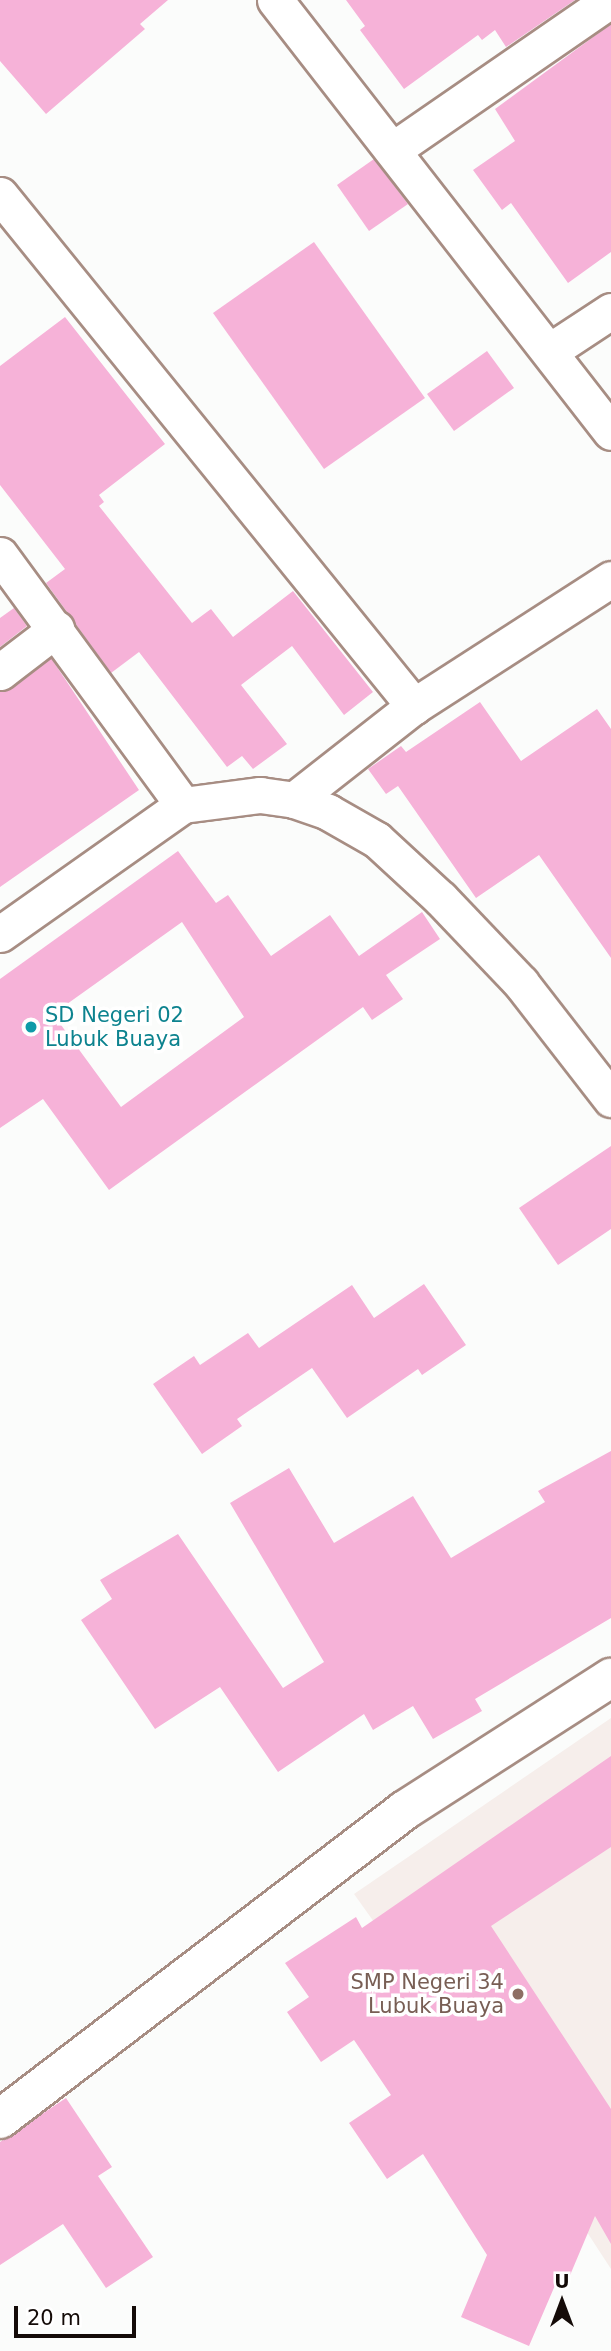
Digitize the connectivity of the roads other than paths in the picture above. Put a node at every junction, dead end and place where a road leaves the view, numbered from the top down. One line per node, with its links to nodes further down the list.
1 (275, 0): 4 (street)
2 (610, 0): 3 (street)
3 (567, 12): 4 (street)
4 (394, 149): 7 (street)
5 (0, 195): 13 (street)
6 (611, 311): 7 (street)
7 (551, 351): 8 (street)
8 (611, 432)
9 (0, 555): 11 (street)
10 (611, 579): 13 (street)
11 (57, 629): 12 (street); 15 (street)
12 (0, 672)
13 (414, 706): 14 (street)
14 (294, 800): 15 (street); 17 (street)
15 (183, 804): 16 (street)
16 (0, 934)
17 (611, 1099)
18 (611, 1678): 19 (street)
19 (0, 2119)

